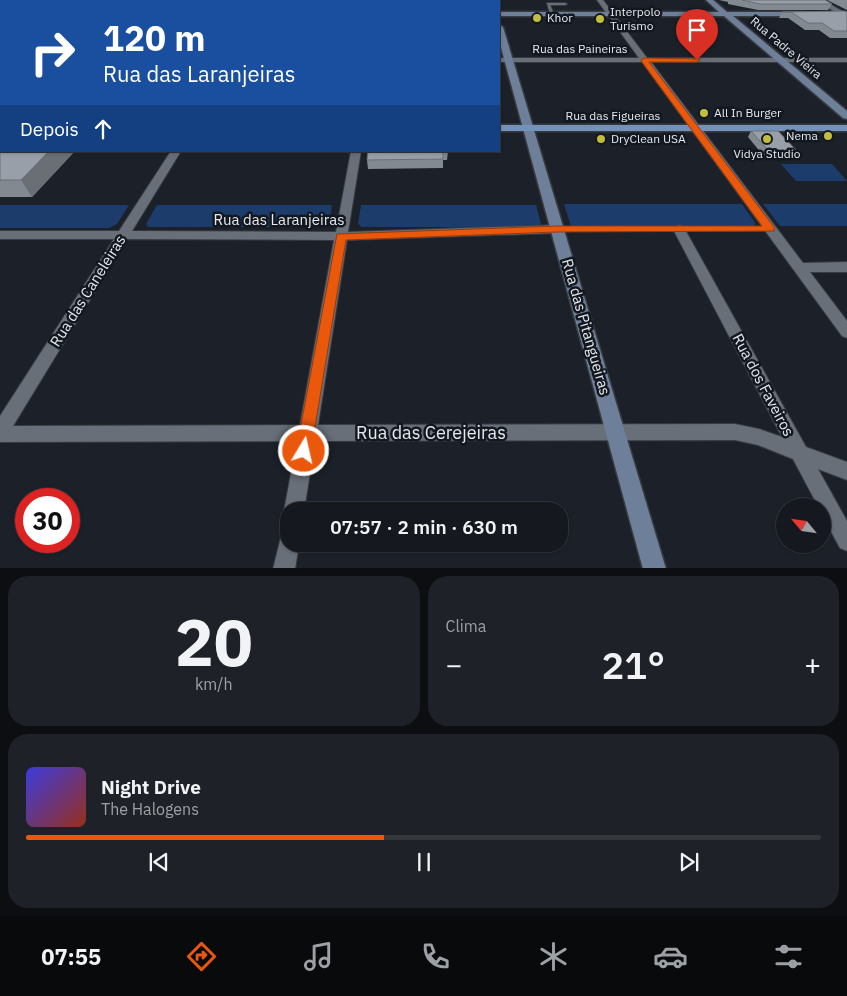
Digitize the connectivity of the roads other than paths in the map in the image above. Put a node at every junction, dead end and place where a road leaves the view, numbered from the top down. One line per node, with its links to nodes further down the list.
1 (600, 0): 7 (street)
2 (709, 0): 8 (street, Rua Padre Vieira)
3 (818, 0): 11 (street)
4 (565, 4): 6 (lane)
5 (500, 14): 6 (street)
6 (552, 14): 7 (street)
7 (610, 14): 8 (street); 14 (street)
8 (726, 14): 9 (street); 15 (street, Rua Padre Vieira)
9 (814, 14)
10 (823, 14): 11 (street)
11 (845, 15)
12 (500, 34): 13 (street, Rua das Pitangueiras)
13 (504, 60): 14 (street, Rua das Paineiras); 19 (street, Rua das Pitangueiras)
14 (644, 60): 15 (street, Rua das Paineiras); 20 (street)
15 (781, 60): 16 (street, Rua das Paineiras); 17 (street, Rua Padre Vieira)
16 (847, 60)
17 (847, 116)
18 (500, 128): 19 (main road, Rua das Figueiras)
19 (528, 128): 20 (main road, Rua das Figueiras); 24 (street, Rua das Pitangueiras)
20 (695, 128): 21 (main road, Rua das Figueiras); 26 (street)
21 (847, 128)
22 (175, 152): 28 (street, Rua das Caneleiras)
23 (356, 152): 29 (street)
24 (557, 229): 25 (lane); 29 (street, Rua das Laranjeiras); 34 (street, Rua das Pitangueiras)
25 (679, 229): 26 (lane); 36 (street, Rua dos Faveiros)
26 (770, 229): 31 (street)
27 (0, 235): 28 (street, Rua das Laranjeiras)
28 (123, 236): 29 (street, Rua das Laranjeiras); 33 (street, Rua das Caneleiras)
29 (341, 236): 35 (street)
30 (847, 267): 31 (street)
31 (799, 268): 32 (street)
32 (847, 332)
33 (0, 432): 35 (street, Rua das Cerejeiras)
34 (617, 432): 35 (street, Rua das Cerejeiras); 36 (street, Rua das Cerejeiras); 42 (street, Rua das Pitangueiras)
35 (307, 433): 38 (street)
36 (799, 452): 37 (street, Rua das Cerejeiras); 39 (street, Rua dos Faveiros)
37 (847, 471)
38 (296, 502)
39 (847, 541)
40 (287, 552): 41 (street)
41 (284, 568)
42 (655, 568)

